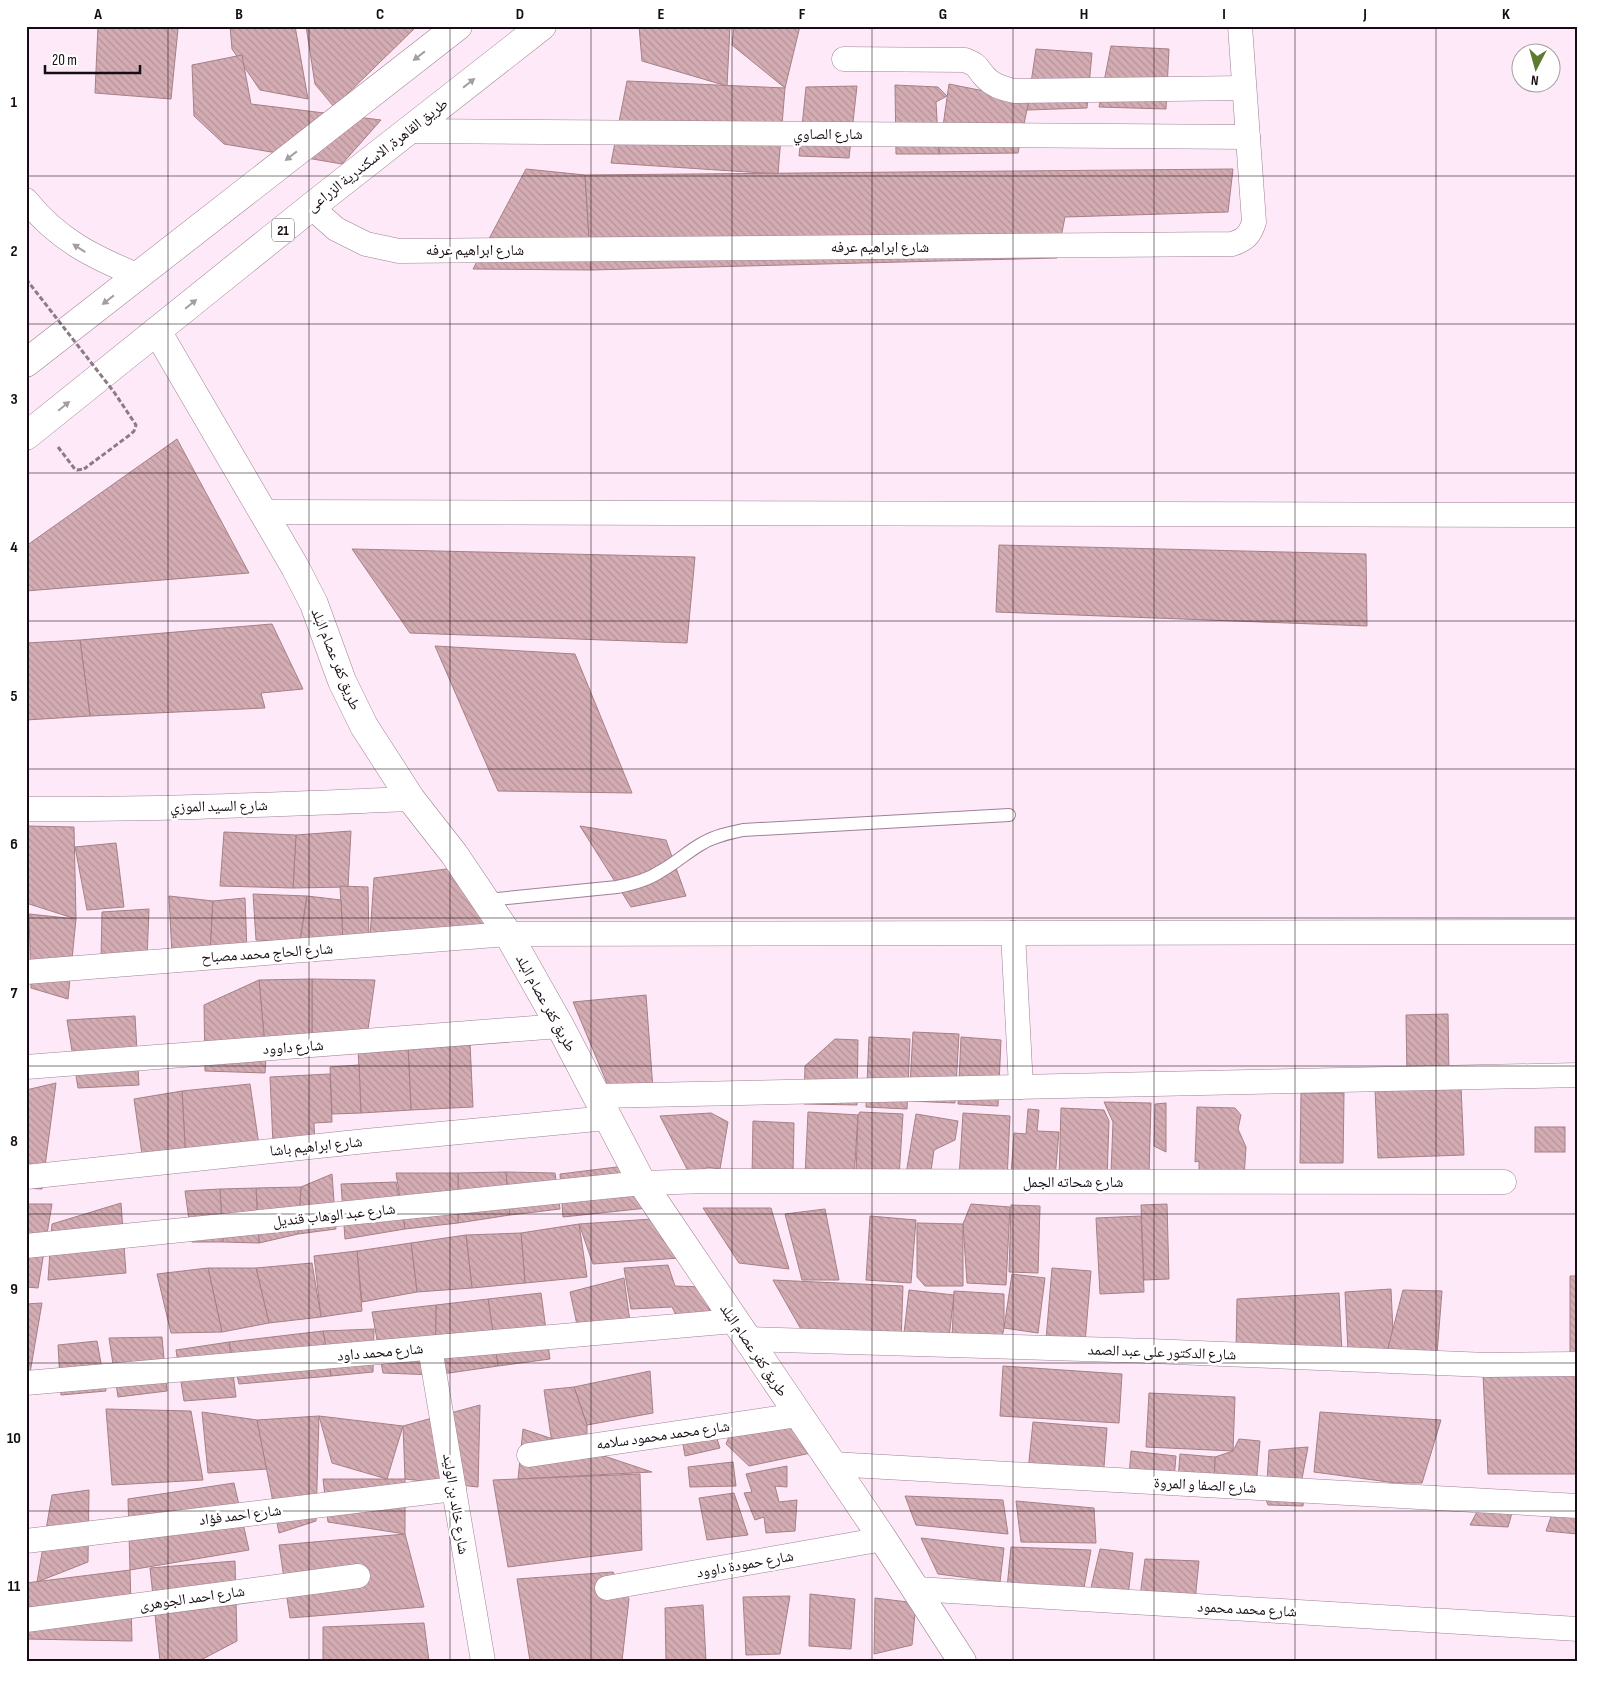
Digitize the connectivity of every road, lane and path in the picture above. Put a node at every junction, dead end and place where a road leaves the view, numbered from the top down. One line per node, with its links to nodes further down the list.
1 (458, 26): 10 (main road, one-way to 10)
2 (542, 26): 6 (main road, طريق القاهرة, الاسكندرية الزراعى / 21, one-way to 2)
3 (1240, 26): 5 (street, شارع ابراهيم عرفه)
4 (844, 59): 5 (street)
5 (1244, 88): 7 (street, شارع ابراهيم عرفه)
6 (408, 131): 7 (street, شارع الصاوي); 9 (main road, طريق القاهرة, الاسكندرية الزراعى / 21)
7 (1248, 136): 9 (street, شارع ابراهيم عرفه)
8 (26, 200): 10 (street, one-way to 8)
9 (311, 207): 12 (main road, طريق القاهرة, الاسكندرية الزراعى / 21, one-way to 9)
10 (139, 276): 13 (main road, one-way to 13)
11 (27, 282): 15 (path, bridge)
12 (157, 331): 14 (main road, طريق القاهرة, الاسكندرية الزراعى / 21, one-way to 12); 16 (main road, طريق كفر عصام البلد)
13 (26, 363)
14 (26, 436)
15 (84, 469)
16 (264, 512): 17 (street); 18 (main road, طريق كفر عصام البلد)
17 (1578, 515)
18 (411, 798): 19 (street, شارع السيد الموزي); 21 (main road, طريق كفر عصام البلد)
19 (26, 808)
20 (1009, 815): 21 (lane)
21 (487, 900): 24 (main road, طريق كفر عصام البلد)
22 (1578, 932): 23 (street, شارع الحاج محمد مصباح)
23 (1013, 933): 24 (street, شارع الحاج محمد مصباح); 29 (street)
24 (508, 934): 25 (street, شارع الحاج محمد مصباح); 26 (main road, طريق كفر عصام البلد)
25 (26, 972)
26 (560, 1026): 27 (street, شارع داوود); 30 (main road, طريق كفر عصام البلد)
27 (26, 1067)
28 (1578, 1075): 29 (street, شارع ابراهيم باشا)
29 (1021, 1087): 30 (street, شارع ابراهيم باشا)
30 (602, 1107): 31 (street, شارع ابراهيم باشا); 33 (main road, طريق كفر عصام البلد)
31 (26, 1177)
32 (1504, 1182): 33 (street, شارع شحاته الجمل)
33 (642, 1183): 34 (street, شارع عبد الوهاب قنديل); 35 (main road, طريق كفر عصام البلد)
34 (26, 1246)
35 (740, 1330): 36 (street, شارع محمد داود); 37 (street, شارع الدكتور على عبد الصمد); 39 (main road, طريق كفر عصام البلد)
36 (430, 1348): 38 (street, شارع محمد داود); 42 (street, شارع خالد بن الوليد)
37 (1578, 1364)
38 (26, 1383)
39 (798, 1415): 40 (street, شارع محمد محمود سلامه); 41 (main road, طريق كفر عصام البلد)
40 (529, 1455)
41 (832, 1464): 43 (street, شارع الصفا و المروة); 44 (main road, طريق كفر عصام البلد)
42 (454, 1489): 45 (street, شارع احمد فؤاد); 51 (street, شارع خالد بن الوليد)
43 (1578, 1506)
44 (883, 1539): 47 (street, شارع حمودة داوود); 48 (main road, طريق كفر عصام البلد)
45 (26, 1542)
46 (358, 1576): 49 (street, شارع احمد الجوهرى)
47 (607, 1588)
48 (917, 1589): 50 (street, شارع محمد محمود); 52 (main road, طريق كفر عصام البلد)
49 (26, 1620)
50 (1578, 1629)
51 (482, 1661)
52 (962, 1661)

